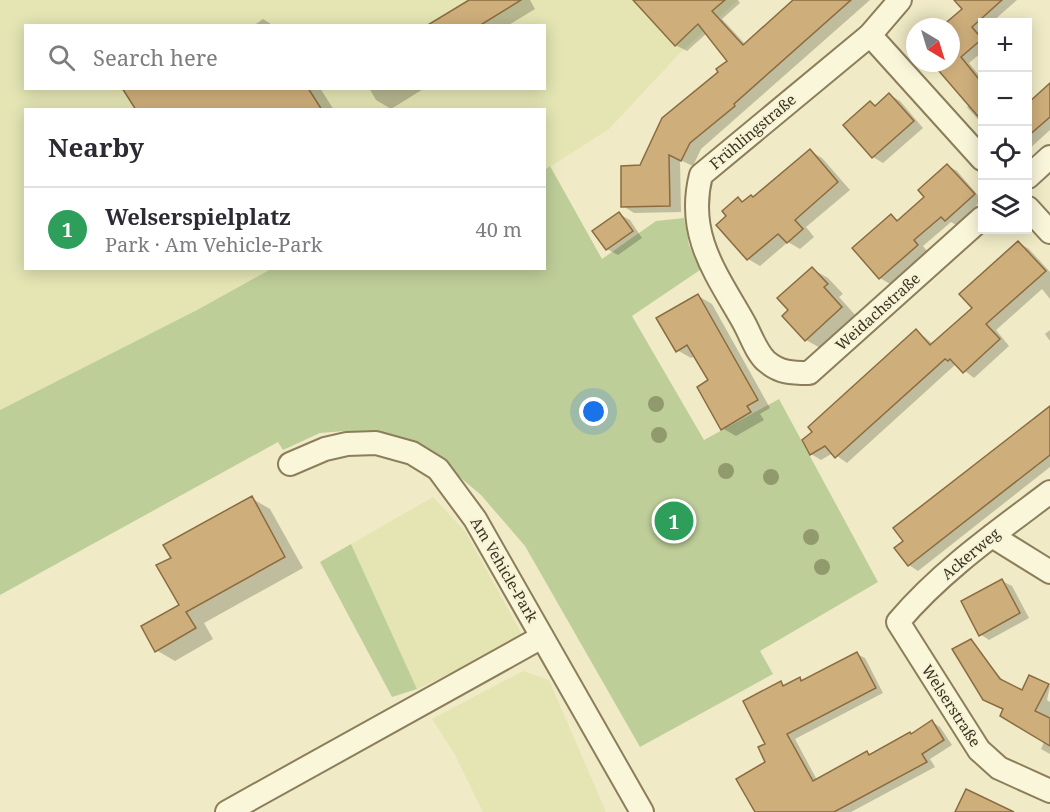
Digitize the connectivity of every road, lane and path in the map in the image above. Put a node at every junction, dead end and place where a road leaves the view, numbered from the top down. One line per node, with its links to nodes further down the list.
1 (900, 0): 2 (street, Frühlingstraße)
2 (870, 35): 3 (street); 9 (street, Frühlingstraße)
3 (978, 155)
4 (1050, 157): 5 (street)
5 (1032, 173)
6 (1032, 212): 8 (street)
7 (978, 222): 9 (street, Weidachstraße)
8 (1050, 232)
9 (765, 360)
10 (290, 464): 15 (street, Am Vehicle-Park)
11 (1050, 492): 12 (street, Ackerweg)
12 (992, 536): 13 (street); 14 (street, Ackerweg)
13 (1050, 572)
14 (898, 622): 16 (street, Welserstraße)
15 (542, 637): 17 (street); 18 (street, Am Vehicle-Park)
16 (1050, 791)
17 (226, 812)
18 (642, 812)

